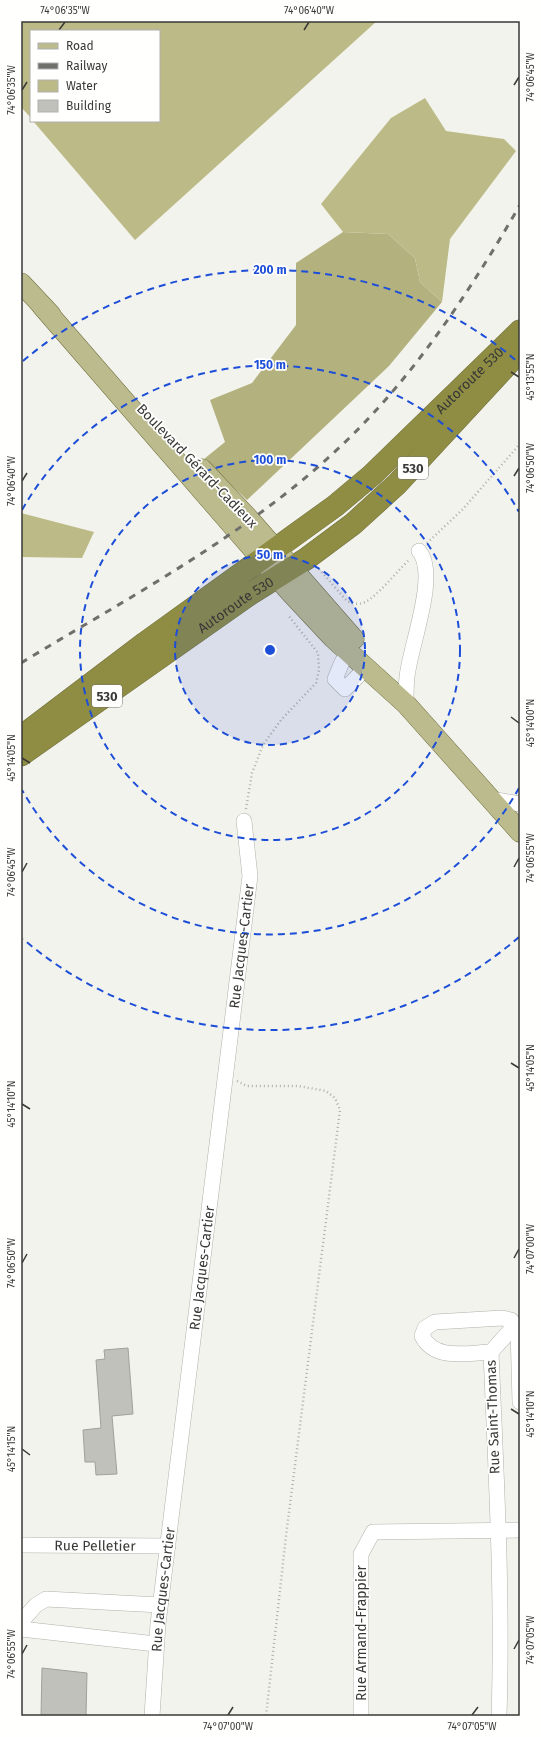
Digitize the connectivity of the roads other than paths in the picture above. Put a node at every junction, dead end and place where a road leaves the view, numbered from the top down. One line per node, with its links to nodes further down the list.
1 (21, 283): 5 (main road, Boulevard Gérard-Cadieux)
2 (520, 331): 5 (highway, Autoroute 530 / 530)
3 (520, 351): 6 (highway, Autoroute 530 / 530)
4 (419, 551): 9 (street)
5 (268, 554): 6 (main road, Boulevard Gérard-Cadieux); 10 (highway, Autoroute 530 / 530)
6 (284, 573): 7 (main road, Boulevard Gérard-Cadieux); 9 (main road, Boulevard Gérard-Cadieux); 11 (highway, Autoroute 530 / 530)
7 (349, 653): 8 (main road, Boulevard Gérard-Cadieux); 8 (street)
8 (366, 668): 9 (main road, Boulevard Gérard-Cadieux)
9 (406, 704): 12 (main road, Boulevard Gérard-Cadieux)
10 (21, 737)
11 (21, 755)
12 (491, 799): 13 (street); 15 (main road, Boulevard Gérard-Cadieux)
13 (520, 804)
14 (245, 814): 22 (street, Rue Jacques-Cartier)
15 (520, 832)
16 (515, 1325): 17 (street); 17 (street, Rue Saint-Thomas); 18 (street, Rue Saint-Thomas)
17 (491, 1352): 19 (street, Rue Saint-Thomas)
18 (520, 1402)
19 (498, 1530): 20 (street, Rue Armand-Frappier); 28 (street, Rue Armand-Frappier); 29 (street, Rue Saint-Thomas)
20 (520, 1530)
21 (21, 1546): 22 (street, Rue Pelletier)
22 (168, 1546): 23 (street, Rue Jacques-Cartier)
23 (160, 1605): 24 (street); 26 (street, Rue Jacques-Cartier)
24 (21, 1622)
25 (21, 1629): 26 (street)
26 (156, 1644): 27 (street, Rue Jacques-Cartier)
27 (152, 1716)
28 (361, 1716)
29 (499, 1716)

